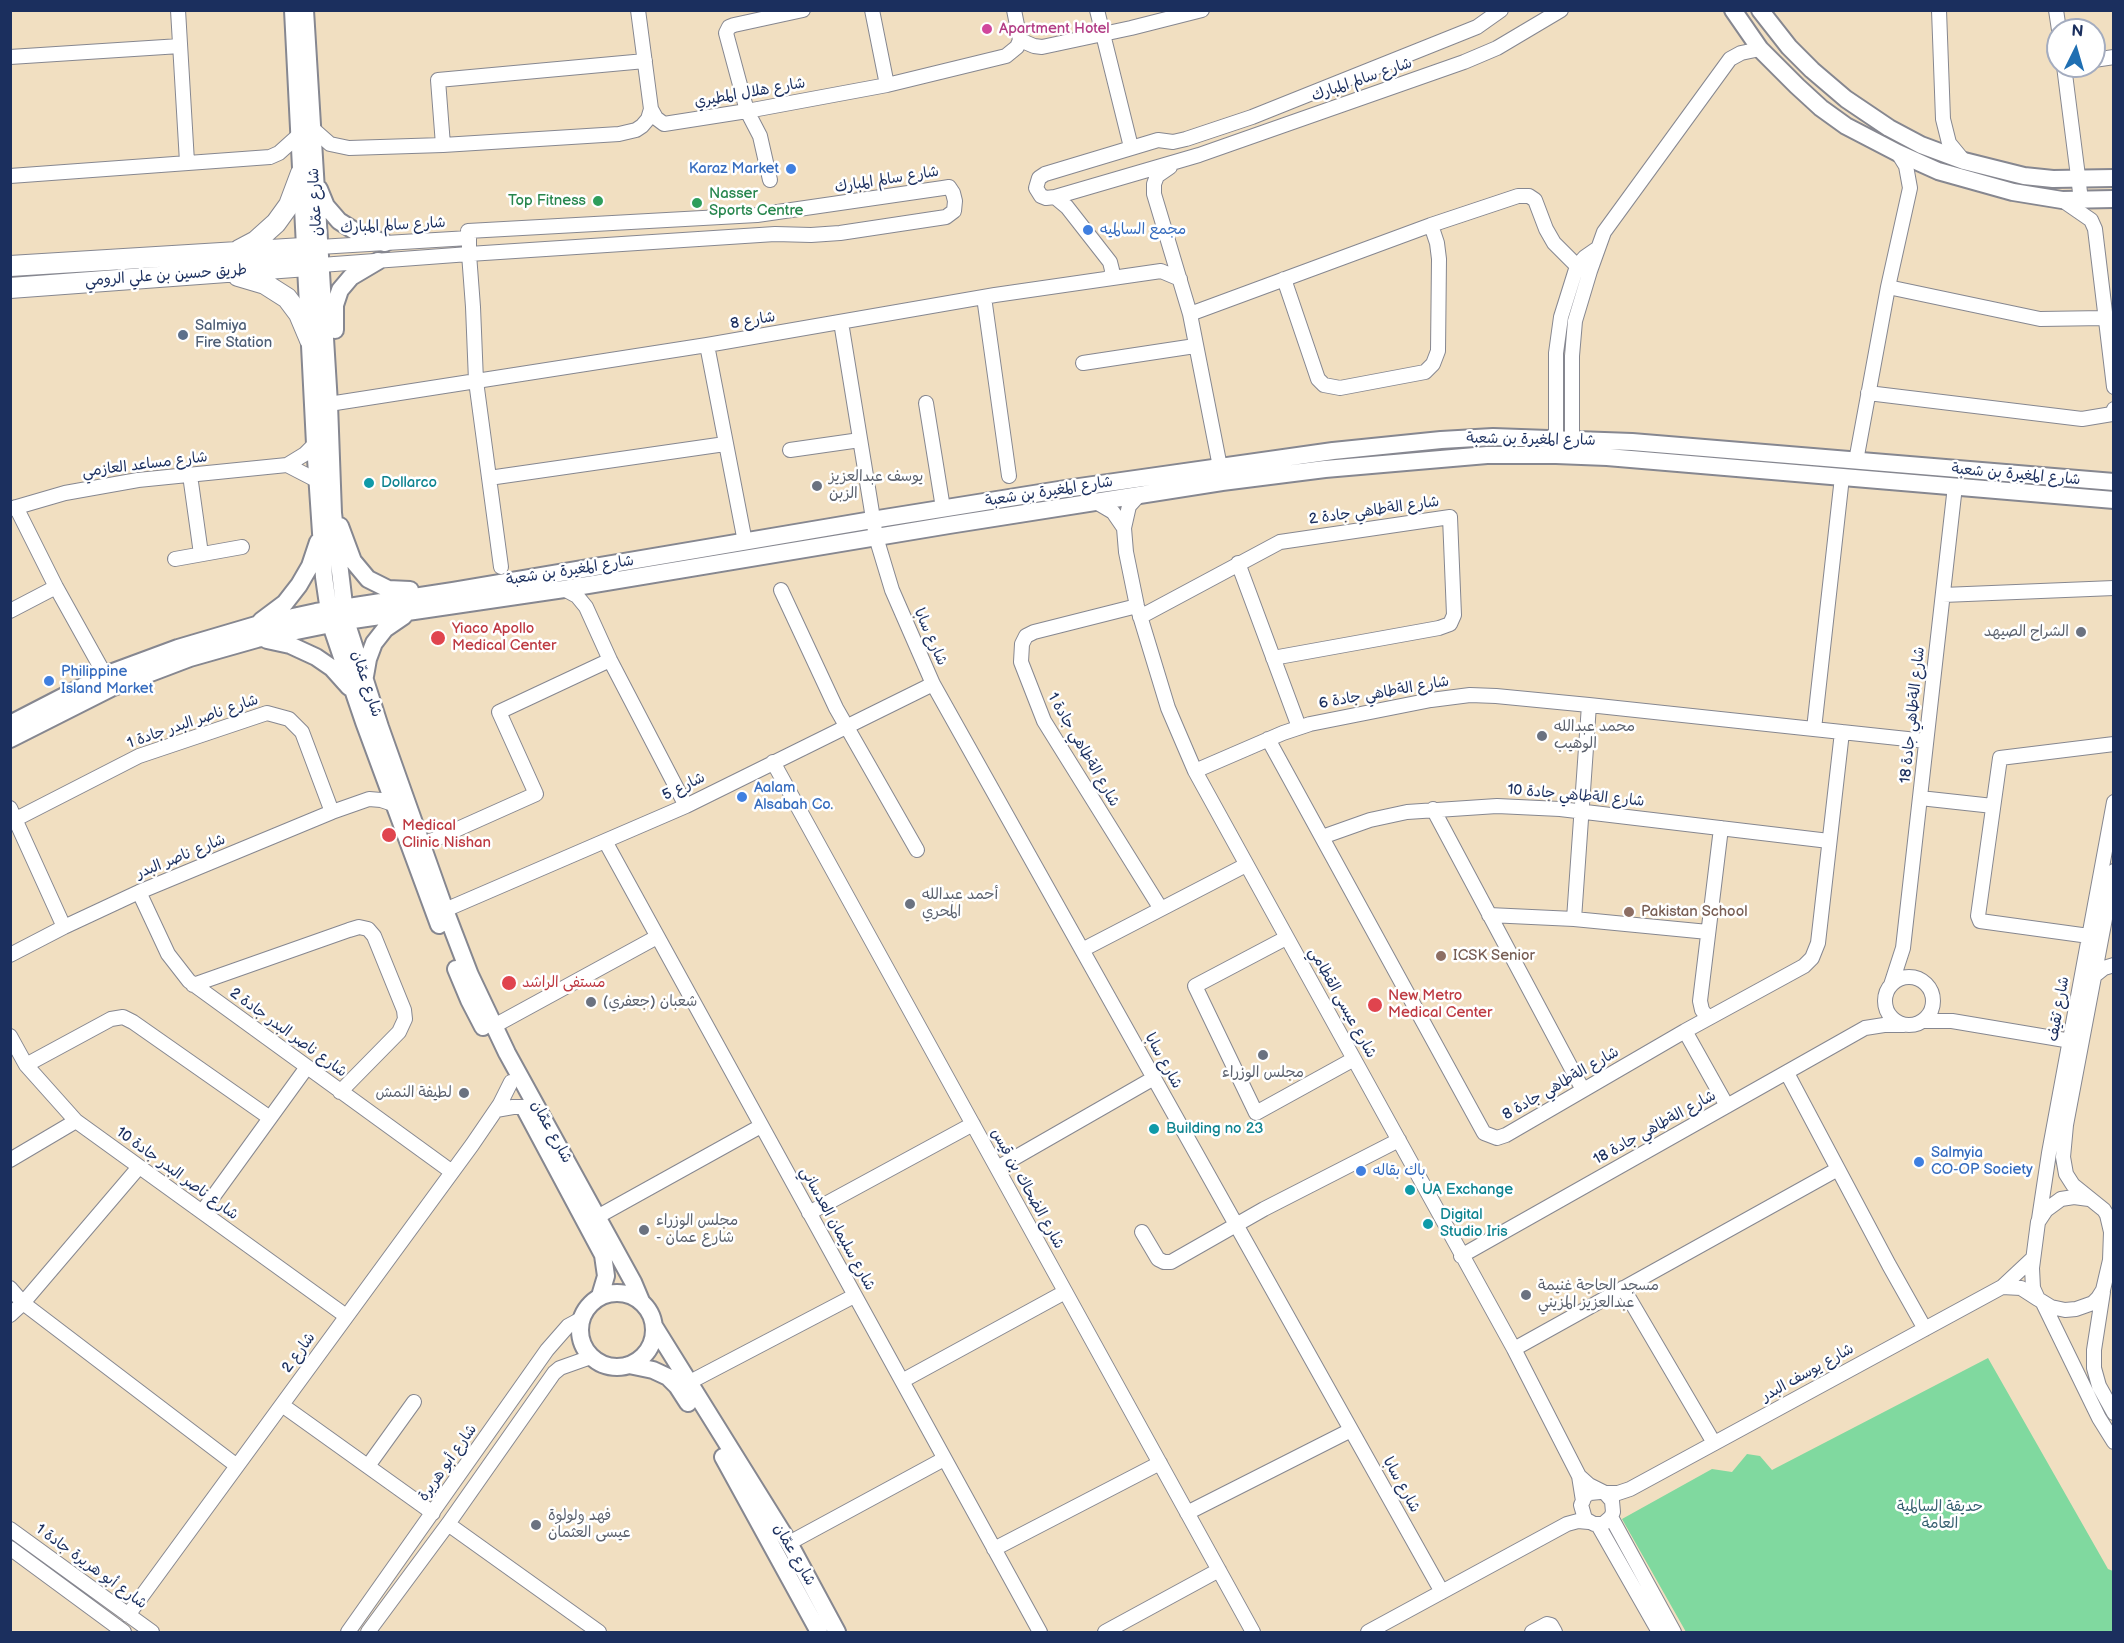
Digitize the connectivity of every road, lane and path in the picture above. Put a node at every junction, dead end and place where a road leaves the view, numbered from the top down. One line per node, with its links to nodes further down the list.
1 (178, 10): 19 (street)
2 (292, 10): 28 (main road, شارع عمّان)
3 (305, 10): 28 (main road, شارع عمّان)
4 (638, 10): 22 (street)
5 (803, 10): 26 (street)
6 (872, 10): 24 (street)
7 (1014, 10): 18 (street)
8 (1097, 10): 17 (street)
9 (1202, 10): 17 (street)
10 (1485, 10): 16 (street)
11 (1501, 10): 16 (street, شارع سالم المبارك)
12 (1561, 10): 33 (street, شارع سالم المبارك)
13 (1733, 10): 20 (main road)
14 (1760, 10): 30 (main road)
15 (1939, 10): 27 (street)
16 (1477, 27): 31 (street, شارع سالم المبارك)
17 (1102, 35): 18 (street); 31 (street)
18 (1020, 40): 24 (street, شارع هلال المطيري)
19 (180, 46): 21 (street); 35 (street)
20 (1760, 48): 32 (main road); 50 (street)
21 (10, 57)
22 (645, 61): 25 (street); 29 (street)
23 (2065, 78): 40 (street)
24 (887, 85): 26 (street, شارع هلال المطيري)
25 (651, 109): 26 (street, شارع هلال المطيري); 29 (street)
26 (747, 111): 41 (street)
27 (1942, 119): 30 (street); 34 (street)
28 (306, 132): 29 (street); 35 (street); 37 (main road, شارع عمّان)
29 (443, 145)
30 (1921, 145): 34 (main road)
31 (1131, 147): 43 (street, شارع سالم المبارك)
32 (1898, 153): 36 (main road); 42 (street)
33 (1182, 160): 43 (street, شارع سالم المبارك); 62 (street)
34 (1964, 161): 40 (main road)
35 (187, 162): 38 (street)
36 (1938, 171): 42 (street); 45 (main road)
37 (308, 175): 49 (main road); 51 (highway); 53 (main road, شارع عمّان)
38 (10, 176)
39 (2114, 178): 40 (main road)
40 (2078, 179): 46 (street)
41 (770, 180)
42 (1910, 188): 64 (street)
43 (1054, 197): 61 (street)
44 (2114, 199): 46 (main road)
45 (2062, 200): 46 (main road); 68 (street)
46 (2081, 200)
47 (1431, 225): 58 (street); 63 (street); 63 (street)
48 (469, 237): 49 (street, شارع سالم المبارك); 52 (street); 52 (street, شارع سالم المبارك)
49 (390, 242): 53 (street, شارع سالم المبارك); 55 (street)
50 (1598, 248): 58 (street); 84 (street)
51 (234, 252): 53 (highway, طريق حسين بن علي الرومي); 54 (highway, طريق حسين بن علي الرومي)
52 (469, 254): 55 (street, شارع سالم المبارك); 76 (street)
53 (312, 256): 56 (street, شارع سالم المبارك); 59 (highway, طريق حسين بن علي الرومي); 70 (main road, شارع عمّان); 74 (main road, شارع عمّان)
54 (138, 258): 57 (highway, طريق حسين بن علي الرومي); 60 (highway)
55 (399, 259): 56 (street, شارع سالم المبارك)
56 (378, 261): 74 (main road)
57 (10, 266)
58 (1577, 266): 84 (street)
59 (221, 272): 60 (highway, طريق حسين بن علي الرومي); 70 (highway)
60 (140, 278): 65 (highway, طريق حسين بن علي الرومي)
61 (1112, 278): 62 (street, شارع 8); 66 (street, شارع 8)
62 (1180, 279): 67 (street)
63 (1284, 279): 67 (street)
64 (1888, 287): 68 (street); 77 (street)
65 (10, 288)
66 (984, 297): 69 (street, شارع 8); 90 (street)
67 (1190, 314): 72 (street)
68 (2105, 318): 75 (street)
69 (840, 322): 71 (street, شارع 8); 81 (street)
70 (310, 339): 82 (main road, شارع عمّان)
71 (707, 345): 76 (street, شارع 8); 83 (street)
72 (1195, 346): 73 (street); 89 (street)
73 (1083, 363)
74 (326, 364): 79 (main road, شارع عمّان)
75 (2113, 379)
76 (476, 381): 79 (street, شارع 8); 92 (street)
77 (1868, 393): 80 (street); 86 (street)
78 (926, 403): 100 (street)
79 (329, 404): 101 (main road, شارع عمّان)
80 (2114, 409)
81 (860, 440): 85 (street); 102 (street)
82 (315, 444): 87 (street, شارع مساعد العازمي); 93 (main road, شارع عمّان)
83 (725, 444): 92 (street); 106 (street)
84 (1564, 447): 86 (main road, شارع المغيرة بن شعبة); 89 (main road, شارع المغيرة بن شعبة); 91 (main road, شارع المغيرة بن شعبة)
85 (790, 450)
86 (1856, 461): 94 (main road, شارع المغيرة بن شعبة)
87 (286, 465): 88 (street, شارع مساعد العازمي); 93 (street)
88 (190, 475): 99 (street, شارع مساعد العازمي); 108 (street)
89 (1221, 475): 96 (main road, شارع المغيرة بن شعبة); 100 (main road, شارع المغيرة بن شعبة)
90 (1009, 476)
91 (1842, 477): 95 (main road, شارع المغيرة بن شعبة); 134 (street)
92 (489, 478): 111 (street)
93 (318, 481): 104 (main road, شارع عمّان)
94 (2114, 482)
95 (1955, 486): 97 (main road, شارع المغيرة بن شعبة); 118 (street, شارع الةطاهي جادة 18)
96 (1139, 495): 98 (main road, شارع المغيرة بن شعبة); 103 (street, شارع عيسى القطامي)
97 (2114, 500)
98 (1096, 502): 103 (street); 105 (main road, شارع المغيرة بن شعبة)
99 (13, 508): 113 (street)
100 (943, 508): 102 (main road, شارع المغيرة بن شعبة)
101 (333, 513): 117 (main road); 123 (main road, شارع عمّان)
102 (872, 519): 105 (street); 106 (main road, شارع المغيرة بن شعبة)
103 (1124, 528): 121 (street, شارع عيسى القطامي)
104 (321, 529): 123 (main road, شارع عمّان); 124 (main road)
105 (876, 537): 112 (main road, شارع المغيرة بن شعبة); 128 (street, شارع سابا)
106 (745, 542): 117 (main road, شارع المغيرة بن شعبة)
107 (242, 547): 108 (street)
108 (201, 554): 109 (street)
109 (175, 559)
110 (1238, 563): 121 (street, شارع الةطاهي جادة 2); 125 (street); 125 (street, شارع الةطاهي جادة 2)
111 (501, 567)
112 (602, 582): 115 (main road, شارع المغيرة بن شعبة); 119 (street)
113 (56, 587): 120 (street); 127 (street)
114 (2114, 588): 118 (street)
115 (564, 589): 119 (street); 122 (main road, شارع المغيرة بن شعبة)
116 (781, 590): 132 (street)
117 (453, 591): 123 (main road, شارع المغيرة بن شعبة)
118 (1943, 595): 138 (street, شارع الةطاهي جادة 18)
119 (586, 607): 126 (street)
120 (10, 611)
121 (1138, 612): 141 (street, شارع عيسى القطامي); 162 (street, شارع الةطاهي جادة 1)
122 (408, 614): 123 (main road, شارع المغيرة بن شعبة); 129 (main road)
123 (337, 616): 124 (main road, شارع المغيرة بن شعبة); 129 (main road, شارع عمّان)
124 (257, 632): 127 (main road, شارع المغيرة بن شعبة); 129 (main road); 136 (main road, شارع المغيرة بن شعبة)
125 (1273, 658): 133 (street)
126 (610, 660): 147 (street); 157 (street)
127 (105, 675): 131 (main road, شارع المغيرة بن شعبة)
128 (933, 684): 132 (street, شارع 5); 173 (street, شارع سابا)
129 (359, 686): 142 (main road, شارع عمّان); 157 (main road, شارع عمّان)
130 (1589, 705): 133 (street, شارع الةطاهي جادة 6); 134 (street, شارع الةطاهي جادة 6); 150 (street)
131 (10, 724)
132 (848, 725): 140 (street, شارع 5); 158 (street)
133 (1299, 727): 137 (street, شارع الةطاهي جادة 6)
134 (1814, 729): 135 (street, شارع الةطاهي جادة 6)
135 (1842, 732): 138 (street, شارع الةطاهي جادة 6); 156 (street, شارع الةطاهي جادة 8)
136 (10, 739)
137 (1268, 739): 141 (street, شارع الةطاهي جادة 6); 154 (street, شارع الةطاهي جادة 8)
138 (1926, 741): 143 (street, شارع الةطاهي جادة 18)
139 (2114, 744): 148 (street)
140 (773, 762): 147 (street, شارع 5); 203 (street, شارع الضحاك بن قيس)
141 (1195, 771): 159 (street, شارع عيسى القطامي)
142 (384, 779): 144 (street); 146 (main road, شارع عمّان)
143 (1920, 798): 148 (street); 172 (street, شارع الةطاهي جادة 18)
144 (369, 799): 146 (street); 151 (street, شارع ناصر البدر)
145 (2114, 802): 169 (street, شارع ثقيف)
146 (393, 804): 195 (main road, شارع عمّان)
147 (686, 806): 155 (street, شارع 5)
148 (1993, 806): 169 (street)
149 (1433, 809): 150 (street, شارع الةطاهي جادة 10); 154 (street, شارع الةطاهي جادة 10); 165 (street)
150 (1581, 811): 153 (street, شارع الةطاهي جادة 10); 166 (street)
151 (332, 812): 152 (street, شارع ناصر البدر جادة 1); 161 (street, شارع ناصر البدر)
152 (13, 814): 167 (street)
153 (1721, 828): 156 (street, شارع الةطاهي جادة 10); 168 (street)
154 (1322, 837): 196 (street, شارع الةطاهي جادة 8)
155 (605, 841): 163 (street, شارع 5); 170 (street, شارع سليمان العدساني)
156 (1829, 841): 181 (street, شارع الةطاهي جادة 8)
157 (422, 845): 163 (main road, شارع عمّان)
158 (917, 850)
159 (1246, 865): 162 (street); 171 (street, شارع عيسى القطامي)
160 (2114, 871): 164 (street, شارع ثقيف)
161 (139, 892): 167 (street, شارع ناصر البدر); 178 (street, شارع ناصر البدر جادة 2)
162 (1161, 909): 173 (street)
163 (445, 910): 185 (main road, شارع عمّان)
164 (2110, 911): 176 (street, شارع ثقيف)
165 (1489, 915): 166 (street); 196 (street)
166 (1574, 919): 168 (street)
167 (64, 927): 174 (street, شارع ناصر البدر)
168 (1708, 932): 181 (street)
169 (2089, 936): 189 (street, شارع ثقيف)
170 (657, 937): 185 (street); 204 (street, شارع سليمان العدساني)
171 (1286, 938): 190 (street, شارع عيسى القطامي); 190 (street)
172 (1903, 948): 177 (street); 179 (street, شارع الةطاهي جادة 18)
173 (1082, 950): 194 (street, شارع سابا)
174 (10, 955)
175 (2114, 965): 176 (street)
176 (2094, 976): 211 (street, شارع ثقيف)
177 (1919, 979): 179 (street); 180 (street)
178 (193, 985): 192 (street, شارع ناصر البدر جادة 2); 197 (street)
179 (1888, 991): 184 (street); 186 (street, شارع الةطاهي جادة 18)
180 (1933, 1000): 182 (street); 183 (street)
181 (1708, 1018): 187 (street, شارع الةطاهي جادة 8)
182 (1952, 1021): 183 (street); 189 (street)
183 (1922, 1022): 184 (street)
184 (1904, 1025): 186 (street, شارع الةطاهي جادة 18)
185 (494, 1026): 215 (main road, شارع عمّان)
186 (1865, 1028): 193 (street, شارع الةطاهي جادة 18)
187 (1685, 1030): 196 (street, شارع الةطاهي جادة 8); 198 (street)
188 (10, 1036): 191 (street, شارع ناصر البدر جادة 10)
189 (2071, 1041): 216 (street, شارع ثقيف)
190 (1354, 1059): 205 (street, شارع عيسى القطامي)
191 (26, 1065): 201 (street); 202 (street, شارع ناصر البدر جادة 10)
192 (307, 1067): 197 (street, شارع ناصر البدر جادة 2); 201 (street)
193 (1787, 1072): 198 (street, شارع الةطاهي جادة 18); 209 (street)
194 (1154, 1078): 208 (street); 217 (street, شارع سابا)
195 (511, 1082): 199 (main road, شارع عمّان); 200 (street, شارع 2)
196 (1583, 1090)
197 (340, 1092): 210 (street, شارع ناصر البدر جادة 2)
198 (1727, 1106): 220 (street, شارع الةطاهي جادة 18)
199 (524, 1107): 200 (street); 227 (main road, شارع عمّان)
200 (496, 1110): 210 (street, شارع 2)
201 (270, 1118): 213 (street)
202 (76, 1121): 206 (street); 207 (street, شارع ناصر البدر جادة 10)
203 (973, 1124): 208 (street, شارع الضحاك بن قيس); 214 (street)
204 (761, 1126): 214 (street, شارع سليمان العدساني); 215 (street)
205 (1399, 1140): 217 (street); 220 (street, شارع عيسى القطامي)
206 (10, 1160)
207 (139, 1167): 213 (street, شارع ناصر البدر جادة 10); 231 (street)
208 (997, 1168): 226 (street, شارع الضحاك بن قيس)
209 (1838, 1169): 224 (street); 236 (street)
210 (452, 1172): 233 (street, شارع 2)
211 (2089, 1198): 212 (street); 216 (street)
212 (2109, 1211): 219 (street)
213 (202, 1212): 233 (street, شارع ناصر البدر جادة 10)
214 (809, 1213): 228 (street, شارع سليمان العدساني)
215 (597, 1217): 229 (main road, شارع عمّان)
216 (2038, 1222): 221 (street)
217 (1236, 1226): 218 (street); 245 (street, شارع سابا)
218 (1142, 1232)
219 (2112, 1242): 225 (street)
220 (1461, 1256): 237 (street, شارع عيسى القطامي)
221 (2033, 1258): 222 (street, شارع يوسف البدر); 230 (street)
222 (2002, 1287): 230 (street); 236 (street, شارع يوسف البدر)
223 (10, 1288): 231 (street)
224 (1623, 1288): 237 (street); 247 (street)
225 (2103, 1290): 230 (street); 244 (street)
226 (1065, 1292): 240 (street); 249 (street, شارع الضحاك بن قيس)
227 (600, 1296): 229 (main road); 234 (main road)
228 (854, 1296): 240 (street, شارع سليمان العدساني); 241 (street)
229 (641, 1301): 235 (main road)
230 (2041, 1301): 246 (street)
231 (23, 1303): 232 (street); 250 (street)
232 (10, 1315)
233 (346, 1316): 243 (street, شارع 2)
234 (581, 1318): 238 (main road); 256 (street, شارع أبو هريرة)
235 (654, 1326): 239 (main road); 241 (main road, شارع عمّان)
236 (1925, 1329): 247 (street, شارع يوسف البدر)
237 (1514, 1349): 252 (street, شارع عيسى القطامي)
238 (591, 1357): 239 (main road); 259 (street)
239 (629, 1365): 274 (main road, شارع عمّان)
240 (902, 1382): 248 (street, شارع سليمان العدساني)
241 (688, 1383): 263 (main road, شارع عمّان)
242 (414, 1402): 251 (street)
243 (282, 1405): 250 (street, شارع 2); 251 (street)
244 (2114, 1413)
245 (1351, 1430): 257 (street); 267 (street, شارع سابا)
246 (2114, 1442)
247 (1714, 1443): 253 (street, شارع يوسف البدر)
248 (944, 1459): 263 (street); 265 (street, شارع سليمان العدساني)
249 (1160, 1463): 257 (street, شارع الضحاك بن قيس); 265 (street)
250 (237, 1466): 268 (street, شارع 2)
251 (368, 1466): 256 (street)
252 (1579, 1476): 254 (street, شارع عيسى القطامي); 255 (street, شارع عيسى القطامي)
253 (1630, 1489): 254 (street, شارع يوسف البدر); 258 (street, شارع يوسف البدر)
254 (1602, 1492): 255 (street); 258 (street)
255 (1582, 1503): 260 (street); 261 (street)
256 (433, 1513): 272 (street, شارع أبو هريرة)
257 (1187, 1513): 266 (street, شارع الضحاك بن قيس)
258 (1612, 1515): 261 (street); 283 (street)
259 (448, 1524): 269 (street); 273 (street)
260 (1567, 1524): 261 (street); 267 (street)
261 (1594, 1524): 282 (street)
262 (10, 1528): 268 (street, شارع أبو هريرة جادة 1)
263 (789, 1543): 275 (main road, شارع عمّان)
264 (10, 1548): 270 (street)
265 (994, 1549): 276 (street, شارع سليمان العدساني)
266 (1219, 1570): 277 (street); 278 (street, شارع الضحاك بن قيس)
267 (1442, 1592): 279 (street)
268 (128, 1615): 271 (street, شارع أبو هريرة جادة 1)
269 (594, 1631)
270 (124, 1632)
271 (152, 1632)
272 (348, 1632)
273 (368, 1632)
274 (819, 1632)
275 (837, 1632)
276 (1037, 1632)
277 (1105, 1632)
278 (1254, 1632)
279 (1368, 1632)
280 (1532, 1632): 281 (street)
281 (1555, 1632)
282 (1659, 1632)
283 (1674, 1632)

